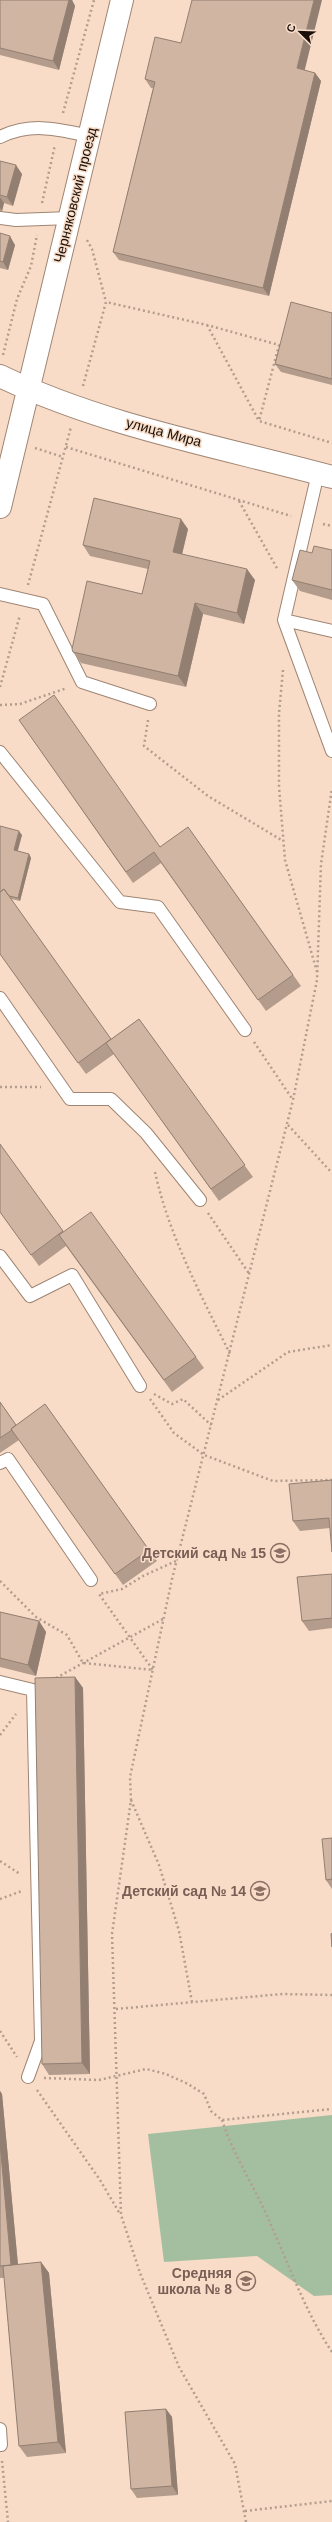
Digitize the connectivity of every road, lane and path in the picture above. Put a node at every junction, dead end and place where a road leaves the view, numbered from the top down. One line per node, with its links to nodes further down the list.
1 (94, 0): 3 (path)
2 (122, 0): 4 (main road, Черняковский проезд)
3 (63, 116)
4 (90, 136): 5 (lane); 7 (main road, Черняковский проезд)
5 (0, 137)
6 (57, 139): 9 (path)
7 (70, 216): 9 (lane); 10 (path); 13 (main road, Черняковский проезд)
8 (0, 218): 9 (lane)
9 (40, 219): 12 (path)
10 (106, 302): 11 (path); 14 (path)
11 (207, 325): 15 (path); 15 (path)
12 (1, 368): 13 (main road, улица Мира)
13 (29, 390): 14 (main road, улица Мира); 16 (main road, Черняковский проезд)
14 (77, 407): 18 (path); 20 (main road, улица Мира)
15 (259, 421): 17 (path)
16 (17, 442): 19 (path); 21 (main road, Черняковский проезд)
17 (332, 443)
18 (66, 447): 19 (path); 22 (path)
19 (63, 457): 28 (path)
20 (325, 475): 26 (lane)
21 (2, 496)
22 (239, 501): 23 (path); 26 (path)
23 (295, 517)
24 (317, 523): 25 (path)
25 (332, 526)
26 (290, 592): 29 (lane)
27 (0, 594): 28 (lane)
28 (24, 600): 32 (lane); 33 (path)
29 (284, 620): 30 (lane); 36 (lane)
30 (332, 631)
31 (284, 667): 39 (path)
32 (82, 682): 34 (lane); 35 (path)
33 (0, 687)
34 (150, 704): 39 (path)
35 (0, 705)
36 (332, 751)
37 (0, 752): 42 (lane)
38 (332, 788): 40 (path)
39 (283, 841): 40 (path)
40 (317, 974): 45 (path)
41 (0, 998): 43 (lane)
42 (245, 1030): 45 (path)
43 (62, 1086): 44 (path); 47 (lane)
44 (0, 1088)
45 (293, 1100): 46 (path)
46 (288, 1125): 48 (path); 51 (path)
47 (146, 1133): 49 (lane); 53 (path)
48 (332, 1173)
49 (200, 1200): 51 (path)
50 (0, 1256): 54 (lane)
51 (250, 1276): 53 (path)
52 (332, 1345): 55 (path)
53 (230, 1354): 55 (path)
54 (140, 1386): 56 (path); 57 (path)
55 (218, 1400): 56 (path)
56 (211, 1425): 57 (path)
57 (204, 1454): 59 (path); 60 (path)
58 (0, 1463): 62 (lane)
59 (332, 1480)
60 (176, 1561): 63 (path); 64 (path)
61 (0, 1580): 65 (path)
62 (91, 1580)
63 (164, 1618): 64 (path); 66 (path)
64 (129, 1638): 65 (path); 66 (path)
65 (82, 1663): 66 (path); 68 (path)
66 (153, 1670): 69 (path)
67 (0, 1682): 68 (lane)
68 (33, 1690): 70 (lane)
69 (131, 1800): 73 (path); 74 (path)
70 (37, 1886): 71 (path); 76 (lane)
71 (0, 1899)
72 (332, 1995): 73 (path)
73 (192, 2002): 74 (path)
74 (116, 2009): 79 (path)
75 (0, 2031): 76 (path)
76 (29, 2078): 78 (path); 79 (path)
77 (332, 2109): 78 (path)
78 (222, 2120): 80 (path)
79 (121, 2215): 84 (path)
80 (332, 2352)
81 (0, 2429): 82 (lane)
82 (1, 2445): 85 (path)
83 (332, 2501): 84 (path)
84 (245, 2511): 86 (path)
85 (8, 2522)
86 (246, 2522)

